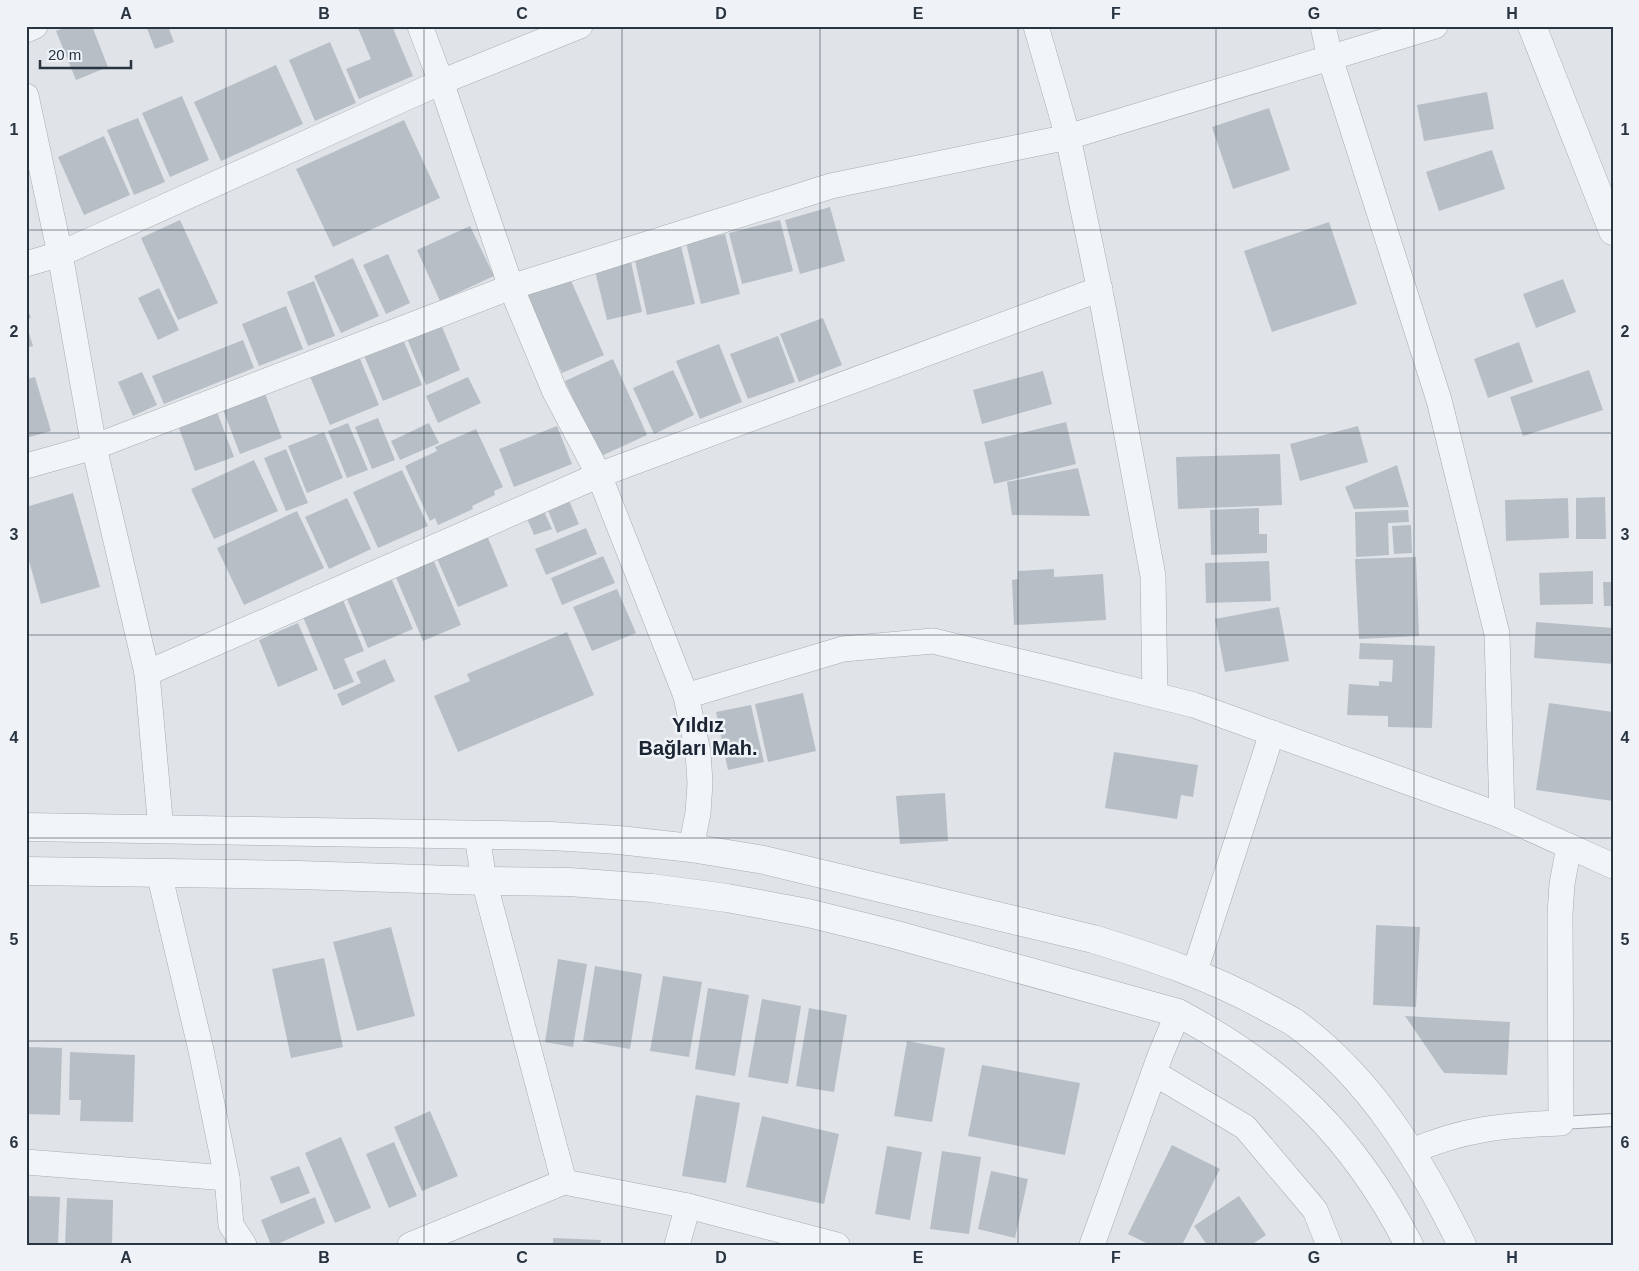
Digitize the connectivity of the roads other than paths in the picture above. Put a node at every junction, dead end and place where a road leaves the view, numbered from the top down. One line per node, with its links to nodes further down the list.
1 (35, 26): 8 (street)
2 (420, 26): 10 (street)
3 (580, 26): 10 (street)
4 (1036, 26): 12 (street)
5 (1323, 26): 9 (street)
6 (1435, 26): 9 (street)
7 (1532, 26): 13 (street)
8 (26, 30)
9 (1330, 58): 12 (street); 25 (street)
10 (441, 82): 14 (street); 16 (street)
11 (26, 96): 14 (street)
12 (1068, 137): 16 (street); 17 (street)
13 (1613, 231)
14 (60, 254): 15 (street); 18 (street)
15 (26, 264)
16 (511, 287): 18 (street); 20 (street)
17 (1100, 289): 20 (street); 22 (street)
18 (94, 447): 19 (street); 21 (street)
19 (26, 466)
20 (599, 475): 21 (street); 23 (street)
21 (147, 673): 27 (street)
22 (1155, 695): 23 (street); 24 (street)
23 (686, 696): 30 (street)
24 (1272, 733): 25 (street); 35 (street)
25 (1502, 816): 29 (street)
26 (26, 827): 27 (street)
27 (161, 830): 28 (street)
28 (477, 835): 30 (street); 34 (street)
29 (1569, 846): 31 (street); 39 (street)
30 (691, 848): 35 (street)
31 (1613, 866)
32 (26, 871): 33 (street)
33 (158, 873): 34 (street); 42 (street)
34 (484, 881): 36 (street); 43 (street)
35 (1194, 974): 40 (street)
36 (1178, 1013): 37 (street); 51 (street)
37 (1154, 1073): 49 (street); 50 (street)
38 (1613, 1120): 39 (lane)
39 (1560, 1123): 40 (street)
40 (1410, 1152): 52 (street)
41 (26, 1162): 42 (street)
42 (227, 1178): 45 (street)
43 (564, 1182): 44 (street); 46 (street)
44 (688, 1206): 47 (street); 48 (street)
45 (244, 1245)
46 (410, 1245)
47 (677, 1245)
48 (837, 1245)
49 (1092, 1245)
50 (1329, 1245)
51 (1409, 1245)
52 (1462, 1245)

